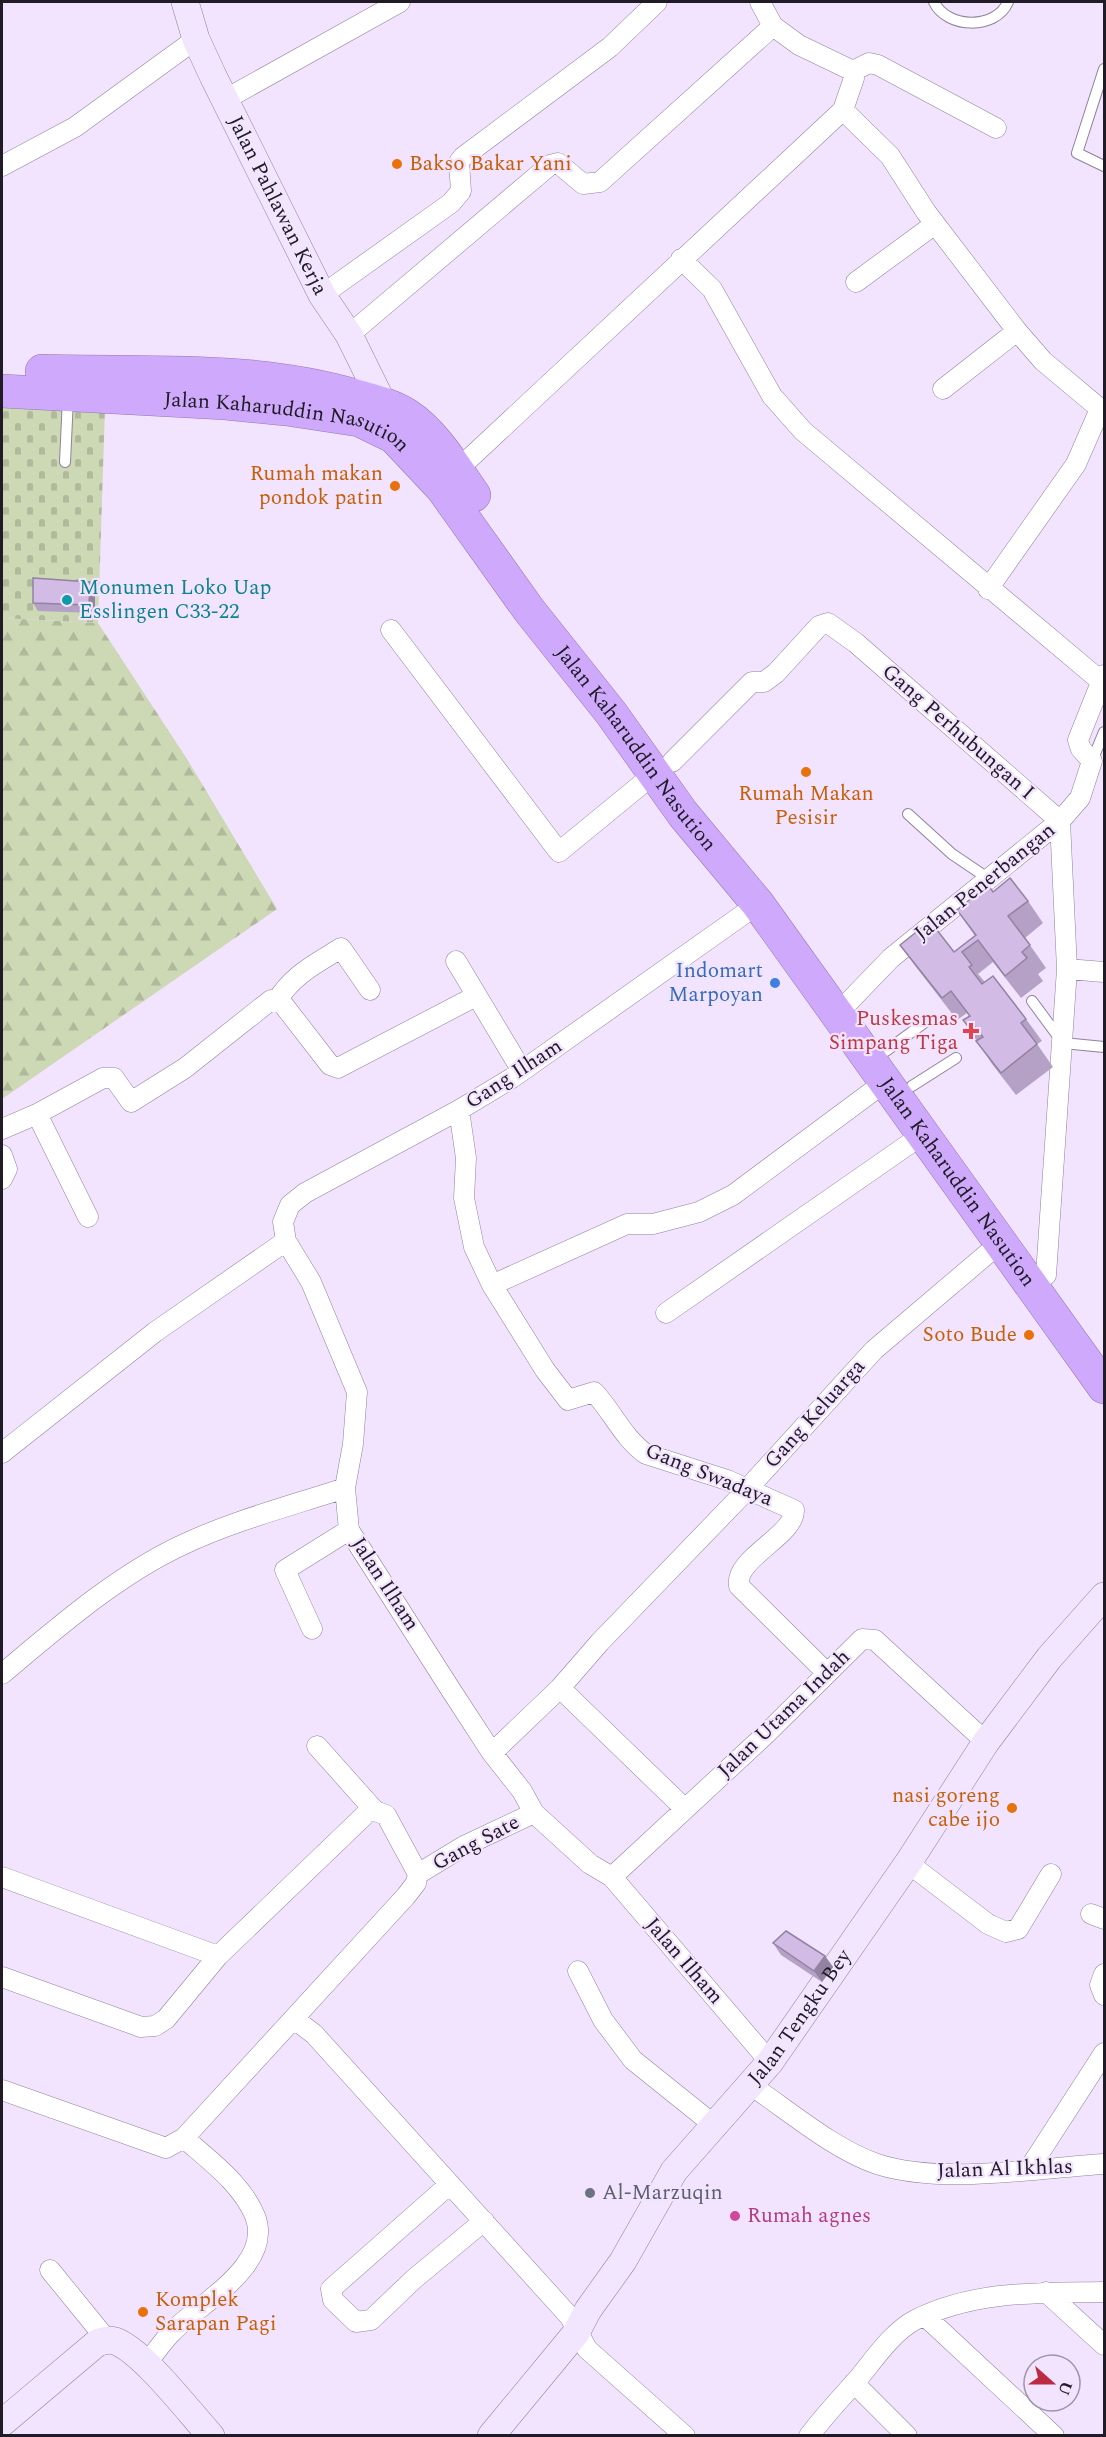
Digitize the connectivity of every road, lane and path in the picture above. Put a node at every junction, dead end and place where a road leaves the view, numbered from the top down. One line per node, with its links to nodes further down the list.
1 (185, 2): 8 (main road, Jalan Pahlawan Kerja)
2 (399, 2): 11 (street)
3 (657, 2): 19 (street)
4 (760, 2): 7 (street)
5 (934, 2): 6 (lane)
6 (1008, 2)
7 (773, 26): 10 (street); 21 (street)
8 (196, 39): 11 (main road, Jalan Pahlawan Kerja); 14 (street)
9 (1104, 69): 15 (lane)
10 (853, 71): 12 (street); 13 (street)
11 (226, 99): 19 (main road, Jalan Pahlawan Kerja)
12 (843, 110): 16 (street); 17 (street)
13 (996, 128)
14 (2, 166)
15 (1104, 166)
16 (935, 224): 18 (street); 20 (street)
17 (681, 259): 29 (street); 30 (street)
18 (856, 282)
19 (322, 295): 21 (main road, Jalan Pahlawan Kerja)
20 (1017, 331): 23 (street); 26 (street)
21 (349, 335): 27 (main road, Jalan Pahlawan Kerja)
22 (2, 369): 27 (highway, Jalan Kaharuddin Nasution)
23 (943, 389)
24 (2, 392): 25 (highway, Jalan Kaharuddin Nasution)
25 (68, 395): 27 (highway, Jalan Kaharuddin Nasution); 28 (lane)
26 (1102, 410): 30 (street)
27 (380, 416): 29 (highway, Jalan Kaharuddin Nasution); 35 (highway, Jalan Kaharuddin Nasution)
28 (65, 462)
29 (456, 471): 35 (highway, Jalan Kaharuddin Nasution)
30 (988, 589): 32 (street)
31 (391, 630): 35 (street)
32 (1103, 678): 34 (street)
33 (1104, 732): 34 (lane, Jalan Penerbangan)
34 (1092, 760): 37 (street, Jalan Penerbangan)
35 (663, 768): 37 (street, Gang Perhubungan I); 39 (highway, Jalan Kaharuddin Nasution); 47 (highway, Jalan Kaharuddin Nasution)
36 (908, 814): 38 (lane)
37 (1060, 821): 38 (street, Jalan Penerbangan); 41 (street)
38 (989, 879): 47 (street, Jalan Penerbangan)
39 (758, 904): 47 (highway, Jalan Kaharuddin Nasution); 52 (street, Gang Ilham)
40 (456, 961): 44 (street)
41 (1067, 969): 42 (street); 49 (street)
42 (1104, 972)
43 (370, 990): 45 (street)
44 (476, 996): 45 (street); 52 (street)
45 (277, 1001): 55 (street)
46 (1032, 1001): 49 (lane)
47 (844, 1008): 53 (highway, Jalan Kaharuddin Nasution)
48 (928, 1020): 53 (lane)
49 (1063, 1043): 50 (lane); 63 (street)
50 (1104, 1047)
51 (956, 1058): 53 (lane)
52 (522, 1071): 54 (street, Gang Ilham)
53 (894, 1073): 57 (highway, Jalan Kaharuddin Nasution); 63 (highway, Jalan Kaharuddin Nasution); 64 (street)
54 (459, 1110): 61 (street, Gang Ilham); 64 (street, Gang Swadaya)
55 (37, 1114): 56 (street); 60 (street)
56 (2, 1129)
57 (922, 1135): 62 (highway, Jalan Kaharuddin Nasution); 65 (street)
58 (2, 1155): 59 (street)
59 (2, 1179)
60 (88, 1217)
61 (286, 1241): 68 (street); 69 (street, Jalan Ilham)
62 (1000, 1243): 63 (highway, Jalan Kaharuddin Nasution); 70 (street, Gang Keluarga)
63 (1039, 1280): 66 (highway, Jalan Kaharuddin Nasution); 67 (highway, Jalan Kaharuddin Nasution)
64 (492, 1285): 70 (street, Gang Swadaya)
65 (666, 1313)
66 (1104, 1352)
67 (1104, 1387)
68 (2, 1454)
69 (345, 1488): 71 (street, Jalan Ilham); 74 (street)
70 (748, 1488): 75 (street, Gang Swadaya); 76 (street, Gang Keluarga)
71 (350, 1530): 73 (street); 79 (street, Jalan Ilham)
72 (1104, 1596): 77 (main road, Jalan Tengku Bey)
73 (312, 1629)
74 (5, 1665)
75 (827, 1673): 77 (street, Jalan Utama Indah); 80 (street, Jalan Utama Indah)
76 (560, 1688): 79 (street, Gang Keluarga); 80 (street)
77 (986, 1742): 83 (main road, Jalan Tengku Bey)
78 (316, 1746): 81 (street)
79 (492, 1753): 82 (street, Jalan Ilham)
80 (685, 1809): 87 (street, Jalan Utama Indah)
81 (375, 1811): 84 (street); 88 (street)
82 (534, 1813): 84 (street, Gang Sate); 87 (street, Jalan Ilham)
83 (908, 1863): 85 (street); 93 (main road, Jalan Tengku Bey)
84 (418, 1874): 91 (street)
85 (1051, 1874)
86 (2, 1877): 88 (street)
87 (612, 1877): 93 (street, Jalan Ilham)
88 (218, 1956): 90 (street)
89 (578, 1971): 96 (street)
90 (2, 1977)
91 (294, 2019): 97 (street); 100 (street)
92 (1104, 2053): 99 (street)
93 (770, 2062): 94 (main road, Jalan Tengku Bey)
94 (749, 2084): 96 (main road, Jalan Tengku Bey); 99 (street, Jalan Al Ikhlas)
95 (2, 2090): 97 (street)
96 (714, 2125): 106 (main road, Jalan Tengku Bey)
97 (184, 2138): 109 (street)
98 (1104, 2164): 99 (street, Jalan Al Ikhlas)
99 (1029, 2169)
100 (450, 2184): 101 (street); 101 (street)
101 (484, 2221): 106 (street)
102 (50, 2270): 107 (street)
103 (1046, 2292): 104 (street); 105 (street); 108 (street)
104 (1104, 2292)
105 (926, 2317): 110 (street); 117 (street)
106 (576, 2333): 113 (main road, Jalan Tengku Bey); 114 (street)
107 (108, 2340): 109 (main road); 111 (main road)
108 (1104, 2344)
109 (146, 2364): 112 (main road)
110 (854, 2383): 115 (street); 116 (street)
111 (2, 2423)
112 (211, 2436)
113 (491, 2436)
114 (685, 2436)
115 (809, 2436)
116 (907, 2436)
117 (1054, 2436)

